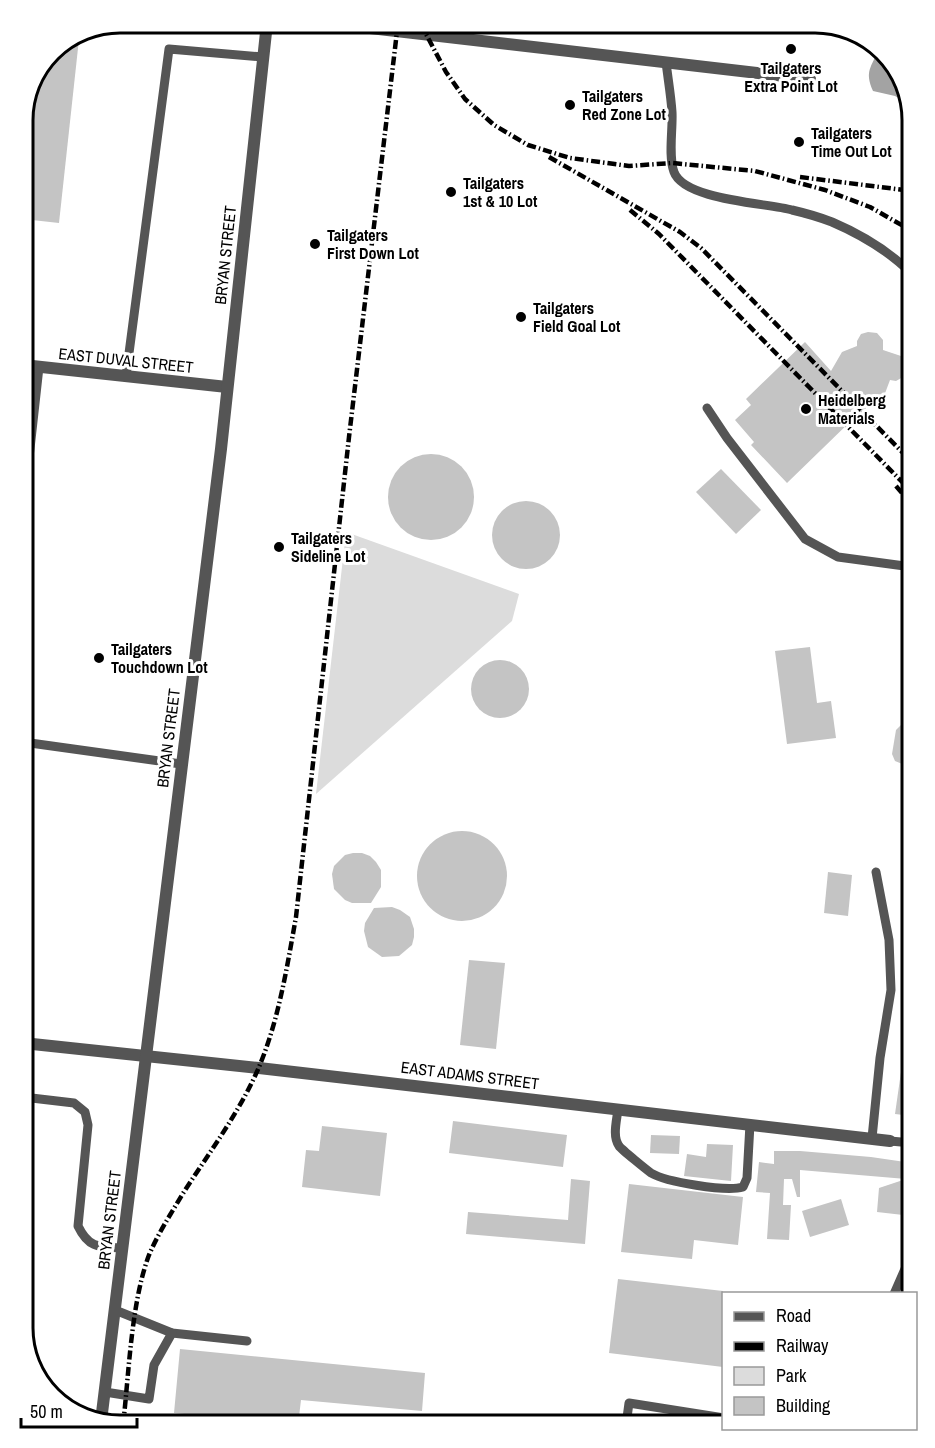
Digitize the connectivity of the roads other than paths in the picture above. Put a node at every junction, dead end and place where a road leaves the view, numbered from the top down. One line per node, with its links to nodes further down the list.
1 (266, 33): 3 (street, BRYAN STREET)
2 (420, 33): 4 (street)
3 (263, 57): 9 (lane); 10 (street, BRYAN STREET)
4 (666, 62): 5 (street); 6 (lane)
5 (810, 79)
6 (902, 266)
7 (33, 366): 8 (street, EAST DUVAL STREET)
8 (39, 367): 9 (street, EAST DUVAL STREET); 12 (lane)
9 (126, 376): 10 (street, EAST DUVAL STREET)
10 (227, 387): 15 (street, BRYAN STREET)
11 (707, 408): 13 (lane)
12 (33, 421)
13 (902, 566)
14 (33, 743): 15 (lane)
15 (181, 764): 18 (street, BRYAN STREET)
16 (876, 872): 22 (lane)
17 (33, 1044): 18 (street, EAST ADAMS STREET)
18 (145, 1056): 20 (street, EAST ADAMS STREET); 25 (street, BRYAN STREET)
19 (33, 1098): 25 (lane)
20 (618, 1109): 21 (street, EAST ADAMS STREET); 21 (lane)
21 (750, 1124): 22 (street, EAST ADAMS STREET)
22 (872, 1138): 23 (street, EAST ADAMS STREET)
23 (890, 1141): 24 (lane, EAST ADAMS STREET)
24 (902, 1142)
25 (123, 1248): 28 (street, BRYAN STREET)
26 (902, 1275): 27 (lane)
27 (894, 1292)
28 (115, 1310): 29 (lane); 31 (street, BRYAN STREET)
29 (172, 1333): 30 (lane); 31 (lane)
30 (247, 1341)
31 (105, 1392): 32 (street, BRYAN STREET)
32 (102, 1413)
33 (627, 1415): 34 (lane)
34 (704, 1415)

